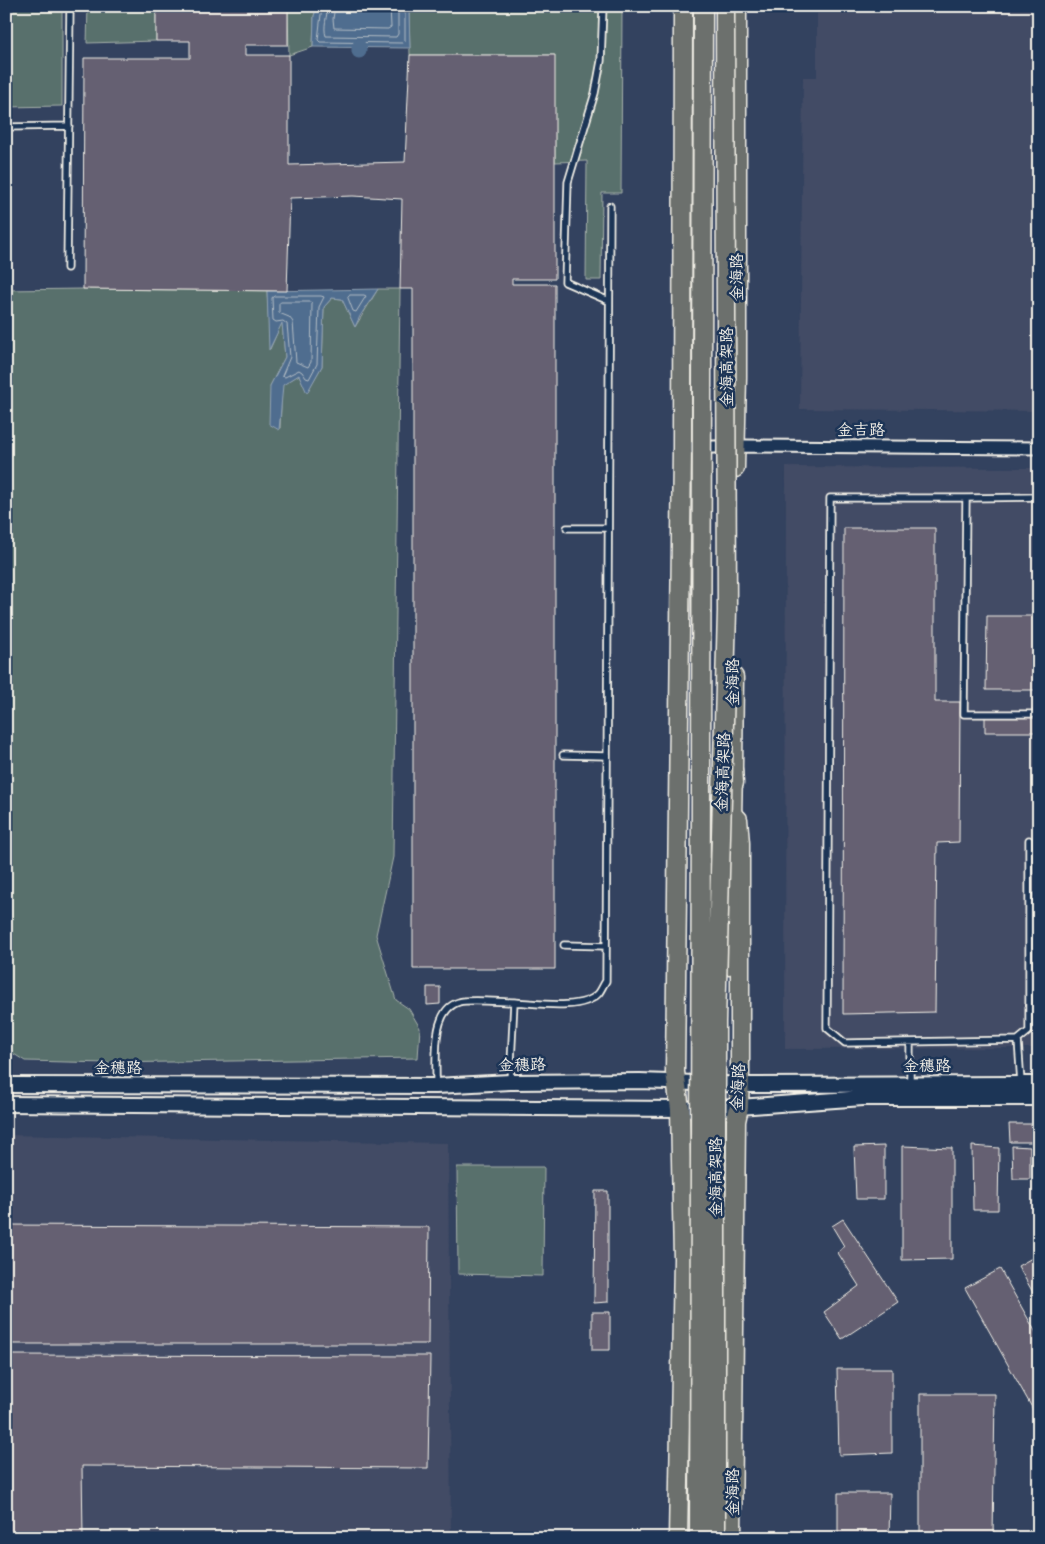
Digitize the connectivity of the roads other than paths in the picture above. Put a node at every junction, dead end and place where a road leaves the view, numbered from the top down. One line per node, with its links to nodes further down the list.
1 (70, 6): 7 (lane)
2 (603, 6): 11 (lane)
3 (683, 6): 13 (main road)
4 (703, 6): 43 (main road, 金海高架路, bridge)
5 (725, 6): 44 (main road, 金海高架路, bridge)
6 (737, 6): 12 (main road, 金海路)
7 (69, 126): 8 (lane); 10 (lane)
8 (6, 127)
9 (610, 206): 11 (lane)
10 (67, 268)
11 (609, 300): 18 (lane)
12 (735, 447): 13 (street, 金吉路); 14 (street, 金吉路); 22 (main road, 金海路)
13 (682, 448): 30 (main road)
14 (1039, 448)
15 (1039, 497): 16 (lane)
16 (966, 498): 19 (lane); 28 (lane)
17 (567, 528): 18 (lane)
18 (608, 528): 21 (lane)
19 (1039, 714)
20 (563, 755): 21 (lane)
21 (607, 756): 25 (lane)
22 (733, 769): 31 (main road, 金海路); 45 (main road)
23 (1029, 840): 27 (lane)
24 (564, 945): 25 (lane)
25 (606, 946): 26 (lane)
26 (514, 1002): 29 (lane); 36 (lane)
27 (1018, 1040): 28 (lane); 33 (lane)
28 (910, 1042): 32 (lane)
29 (510, 1082): 30 (street, 金穗路); 36 (street, 金穗路)
30 (676, 1083): 31 (street, 金穗路); 41 (main road)
31 (740, 1084): 32 (street, 金穗路); 40 (main road, 金海路)
32 (910, 1084): 33 (street, 金穗路); 38 (lane)
33 (1021, 1084): 34 (street, 金穗路)
34 (1039, 1084)
35 (6, 1085): 36 (street, 金穗路)
36 (436, 1086)
37 (1039, 1098): 38 (street, 金穗路)
38 (910, 1099): 40 (street, 金穗路)
39 (6, 1104): 41 (street, 金穗路)
40 (739, 1107): 41 (street, 金穗路); 46 (main road, 金海路)
41 (680, 1109): 42 (main road)
42 (678, 1538)
43 (699, 1538)
44 (716, 1538)
45 (720, 1538)
46 (732, 1538)

